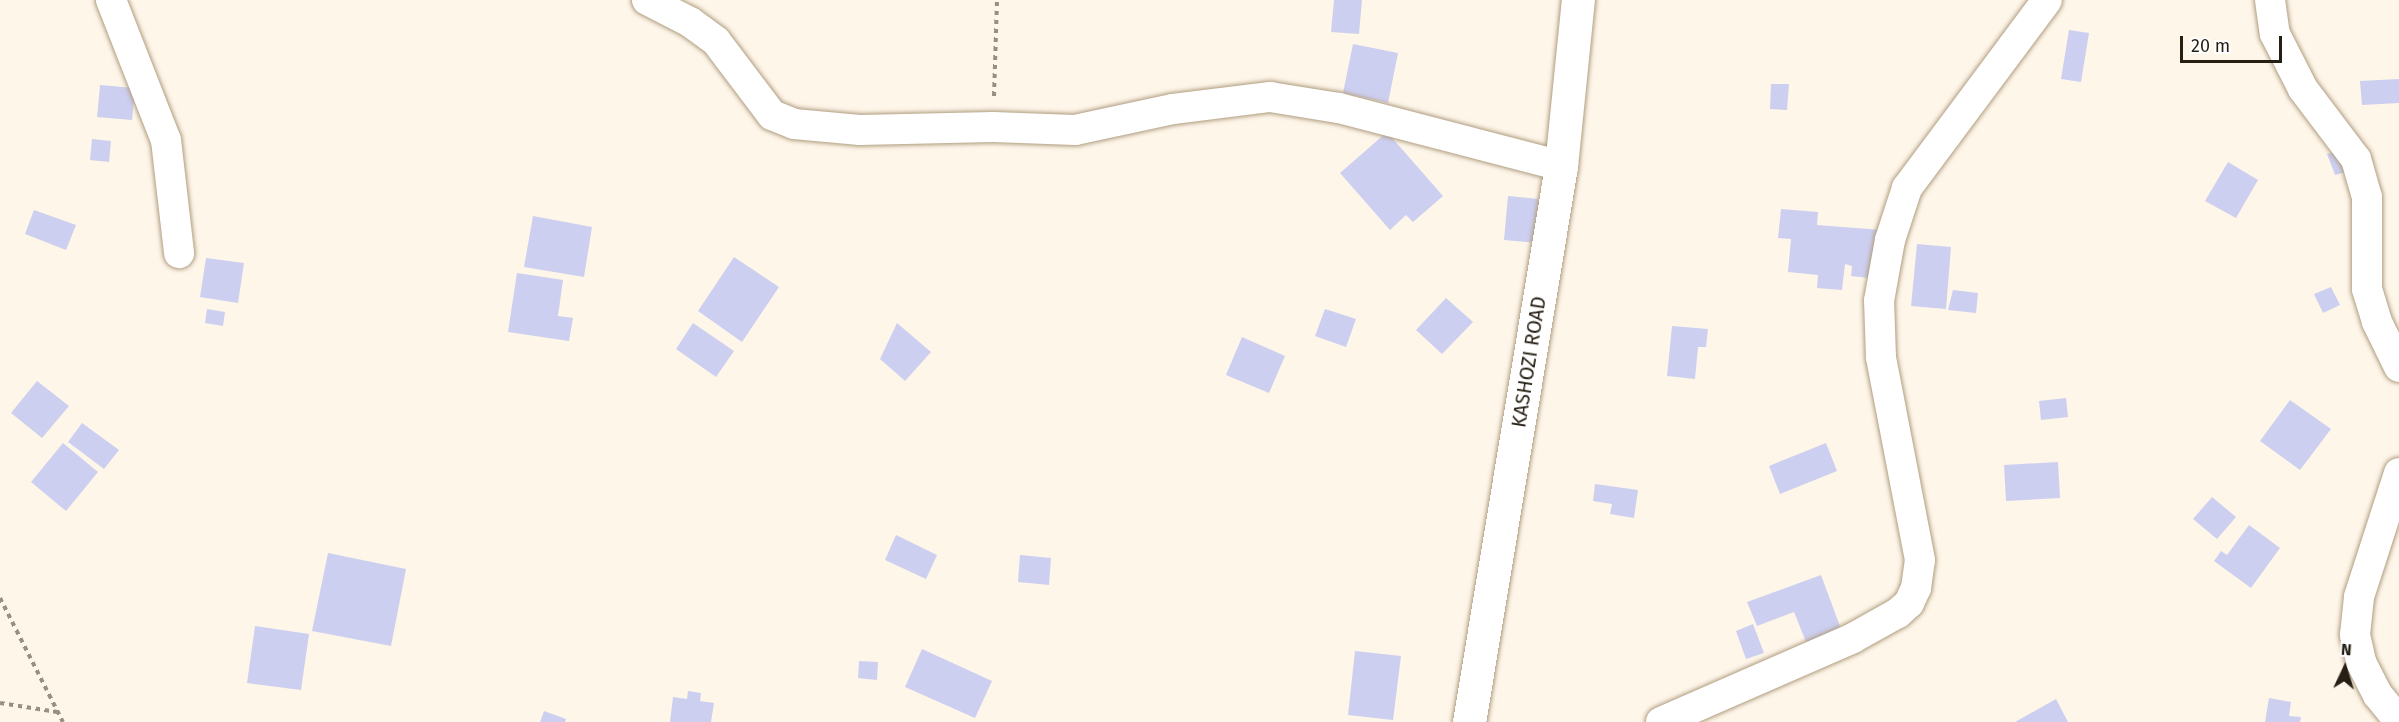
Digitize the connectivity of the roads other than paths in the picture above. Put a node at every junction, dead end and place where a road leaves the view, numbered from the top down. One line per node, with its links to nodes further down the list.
1 (111, 0): 7 (street)
2 (647, 0): 6 (street)
3 (1578, 0): 6 (main road, KASHOZI ROAD)
4 (2047, 0): 12 (street)
5 (2270, 0): 8 (street)
6 (1561, 166): 11 (main road, KASHOZI ROAD)
7 (179, 253)
8 (2399, 367)
9 (2399, 473): 10 (street)
10 (2399, 721)
11 (1469, 722)
12 (1661, 722)

